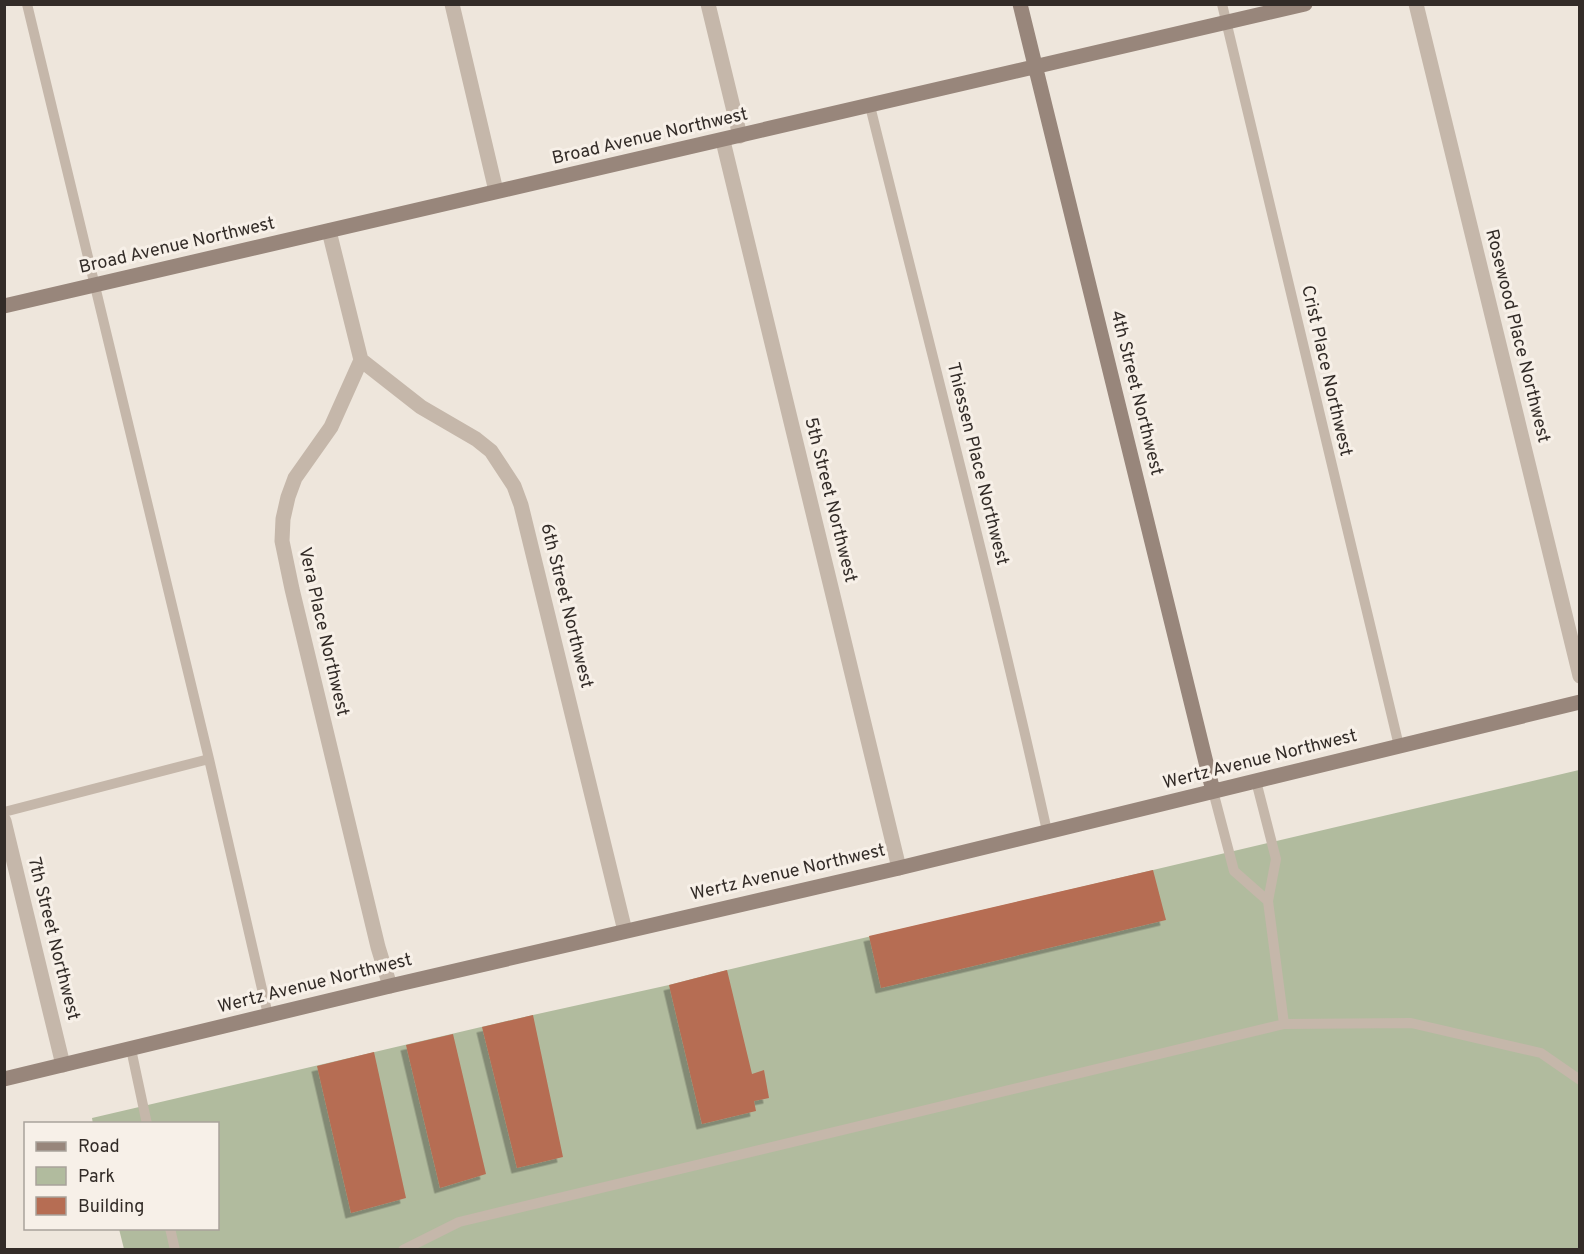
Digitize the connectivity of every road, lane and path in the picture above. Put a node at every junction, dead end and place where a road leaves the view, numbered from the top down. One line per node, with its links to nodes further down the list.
1 (27, 4): 15 (lane)
2 (452, 4): 13 (street)
3 (708, 4): 11 (street)
4 (1020, 4): 9 (street, 4th Street Northwest)
5 (1222, 4): 8 (lane, Crist Place Northwest)
6 (1305, 4): 8 (street, Broad Avenue Northwest)
7 (1416, 4): 18 (street, Rosewood Place Northwest)
8 (1226, 22): 9 (street, Broad Avenue Northwest); 20 (lane, Crist Place Northwest)
9 (1035, 66): 10 (street, Broad Avenue Northwest); 23 (street, 4th Street Northwest)
10 (870, 106): 11 (street, Broad Avenue Northwest); 26 (lane, Thiessen Place Northwest)
11 (740, 136): 12 (street, Broad Avenue Northwest)
12 (723, 141): 13 (street, Broad Avenue Northwest); 27 (street, 5th Street Northwest)
13 (496, 191): 14 (street, Broad Avenue Northwest)
14 (329, 231): 15 (street, Broad Avenue Northwest); 17 (street)
15 (95, 285): 16 (street, Broad Avenue Northwest); 21 (lane)
16 (4, 306)
17 (361, 360): 29 (street, 6th Street Northwest); 30 (street, Vera Place Northwest)
18 (1580, 676)
19 (1580, 702): 20 (street, Wertz Avenue Northwest)
20 (1399, 746): 22 (street, Wertz Avenue Northwest)
21 (209, 759): 24 (lane); 31 (lane)
22 (1256, 781): 23 (street, Wertz Avenue Northwest); 28 (lane)
23 (1213, 791): 26 (street, Wertz Avenue Northwest); 28 (lane)
24 (4, 812)
25 (4, 821): 34 (street, 7th Street Northwest)
26 (1047, 831): 27 (street, Wertz Avenue Northwest)
27 (898, 868): 29 (street, Wertz Avenue Northwest)
28 (1268, 901): 32 (lane)
29 (625, 931): 30 (street, Wertz Avenue Northwest)
30 (390, 986): 31 (street, Wertz Avenue Northwest)
31 (268, 1015): 33 (street, Wertz Avenue Northwest)
32 (1284, 1024): 36 (lane); 40 (lane)
33 (131, 1049): 34 (street, Wertz Avenue Northwest); 37 (lane)
34 (63, 1065): 35 (street, Wertz Avenue Northwest)
35 (4, 1079)
36 (1580, 1080)
37 (147, 1122)
38 (170, 1230): 39 (lane)
39 (175, 1250)
40 (403, 1250)

